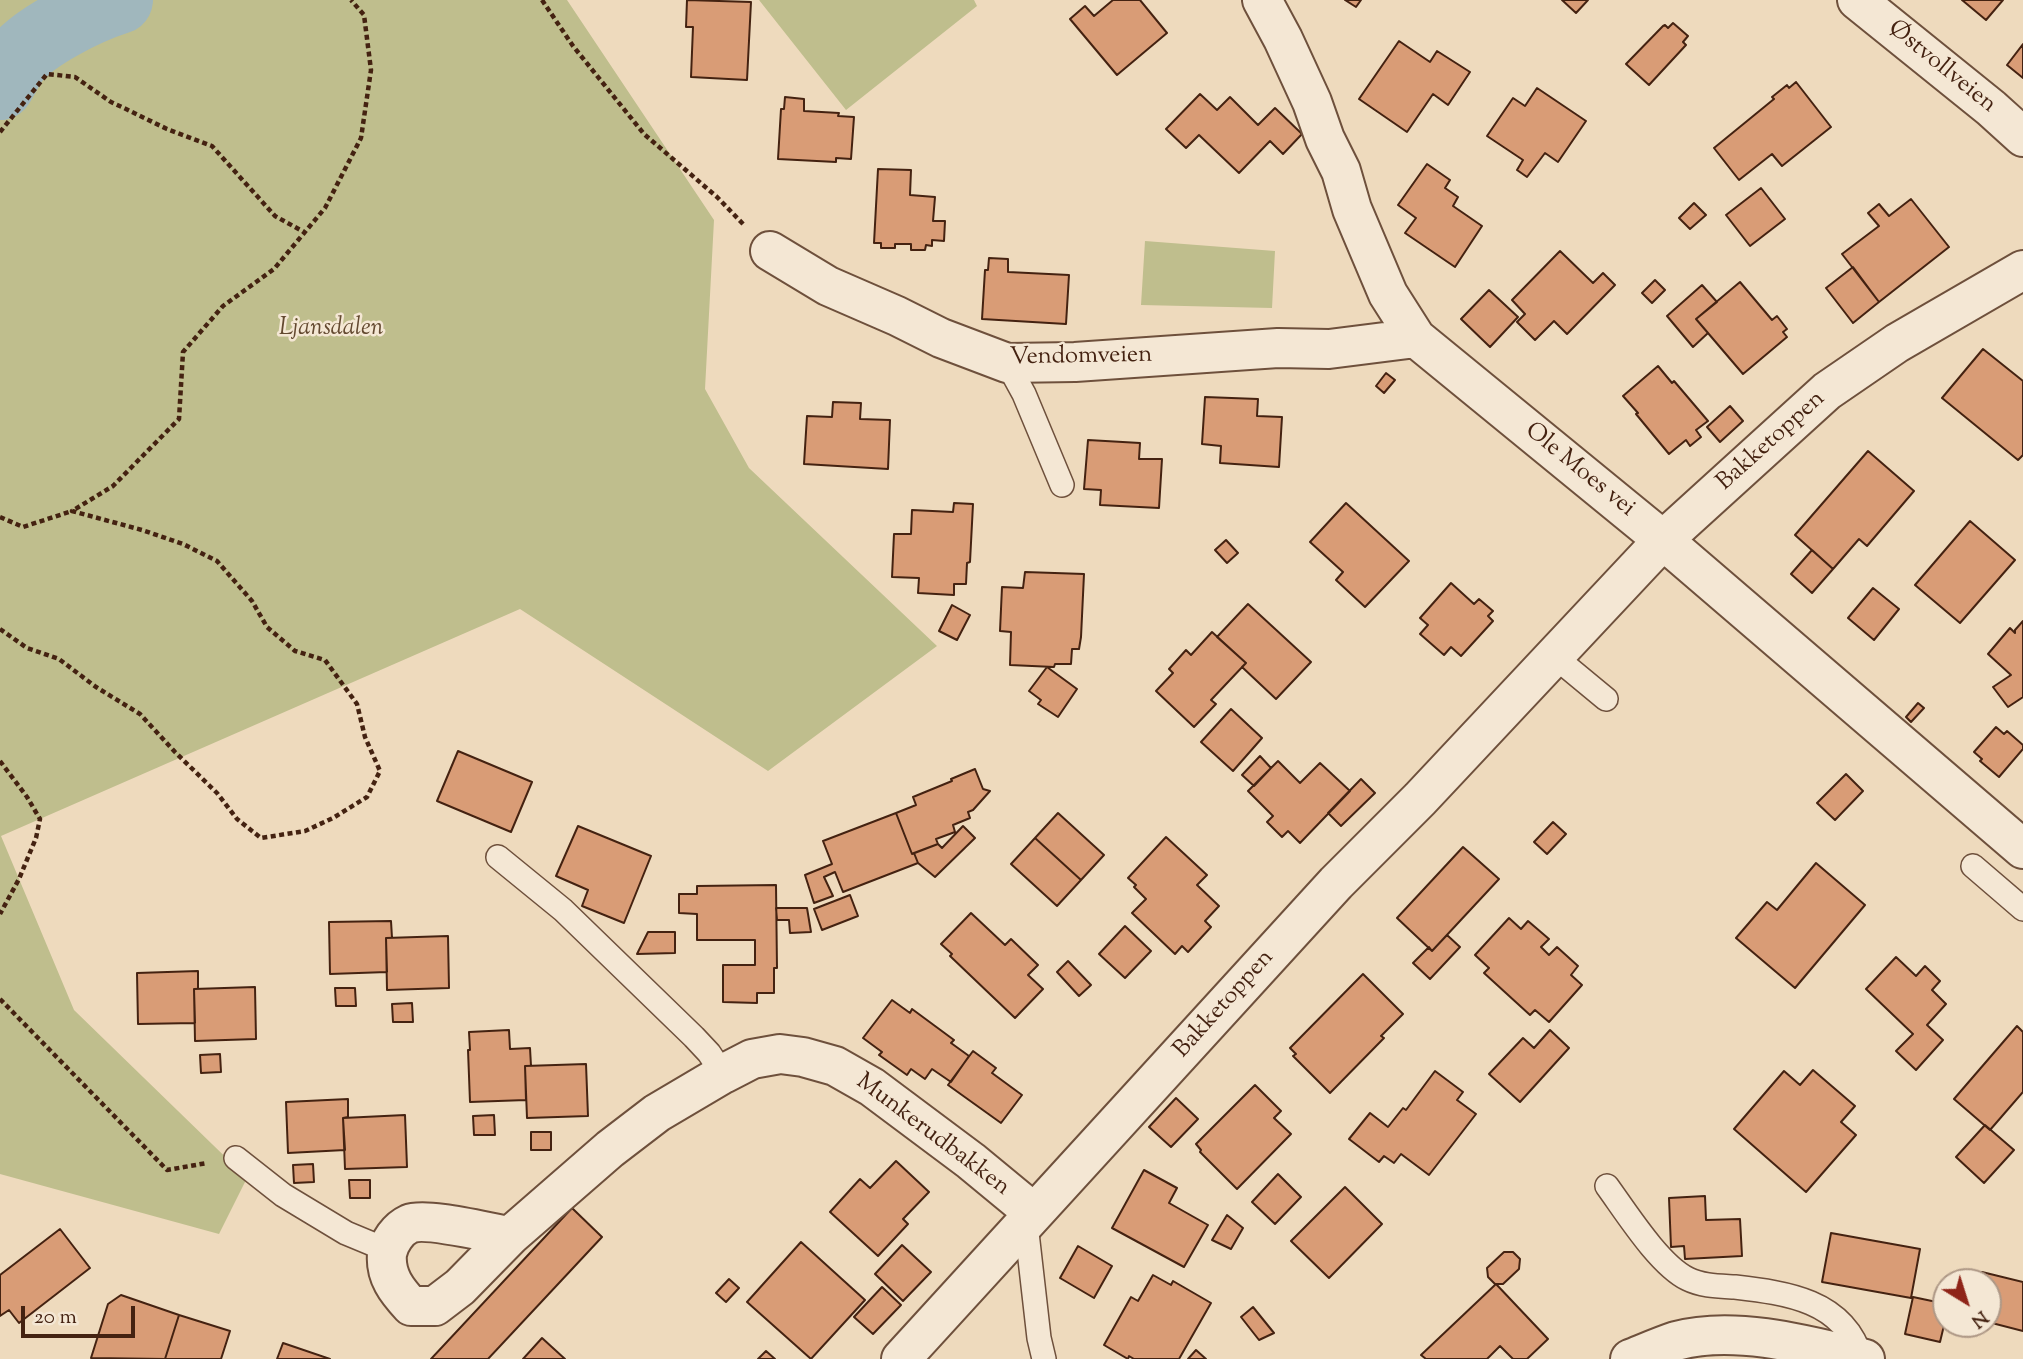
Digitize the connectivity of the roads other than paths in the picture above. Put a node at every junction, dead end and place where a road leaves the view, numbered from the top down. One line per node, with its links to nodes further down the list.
1 (1262, 0): 6 (street, Ole Moes vei)
2 (1857, 0): 3 (street, Østvollveien)
3 (2023, 137)
4 (769, 251): 7 (street, Vendomveien)
5 (2023, 270): 9 (street, Bakketoppen)
6 (1416, 338): 7 (street, Vendomveien); 9 (street, Ole Moes vei)
7 (1007, 363): 8 (lane)
8 (1062, 485)
9 (1663, 540): 10 (street, Bakketoppen); 12 (street, Ole Moes vei)
10 (1554, 656): 11 (lane); 19 (street, Bakketoppen)
11 (1606, 699)
12 (2023, 849)
13 (498, 857): 16 (lane)
14 (1973, 866): 15 (lane)
15 (2023, 909)
16 (723, 1074): 19 (street, Munkerudbakken); 20 (street, Munkerudbakken)
17 (236, 1158): 21 (lane)
18 (1607, 1186): 22 (lane)
19 (1030, 1219): 23 (street, Bakketoppen); 24 (lane, Munkerudbakken)
20 (510, 1237): 21 (street); 21 (street, Munkerudbakken)
21 (387, 1250)
22 (1863, 1358): 25 (street)
23 (901, 1359)
24 (1044, 1359)
25 (1630, 1359)

